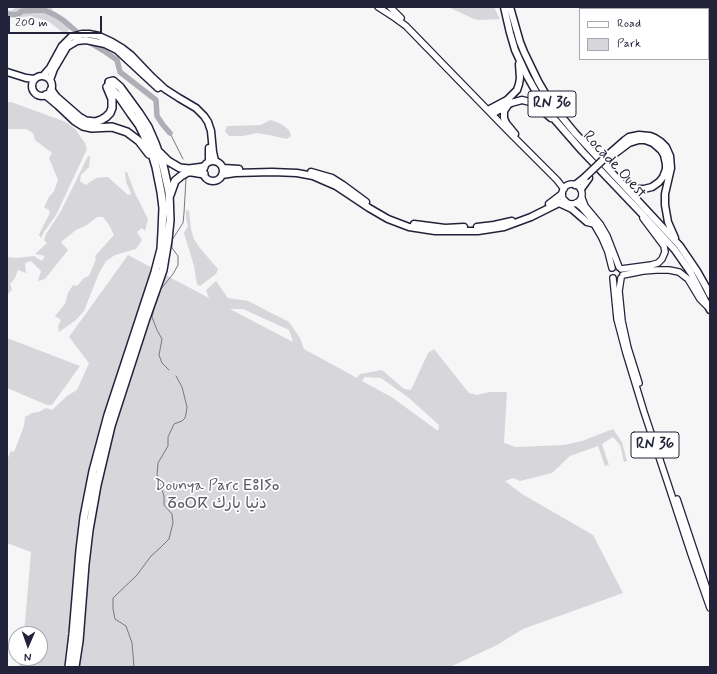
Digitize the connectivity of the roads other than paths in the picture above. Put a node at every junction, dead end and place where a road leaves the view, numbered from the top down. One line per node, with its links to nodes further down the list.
1 (390, 7): 15 (main road)
2 (504, 7): 5 (highway, Rocade Ouest)
3 (510, 7): 27 (highway, Rocade Ouest / RN 36)
4 (382, 8): 28 (main road)
5 (519, 58): 15 (highway); 16 (highway, Rocade Ouest)
6 (7, 72): 9 (highway)
7 (7, 76): 12 (highway)
8 (43, 76): 9 (highway); 10 (highway); 20 (highway)
9 (35, 79): 12 (highway)
10 (50, 80): 13 (highway); 20 (highway)
11 (108, 85): 13 (highway); 18 (highway); 21 (highway)
12 (32, 88): 13 (highway)
13 (48, 92): 21 (highway)
14 (511, 103): 15 (highway); 16 (highway); 17 (highway)
15 (492, 111): 17 (main road)
16 (555, 120): 34 (highway, Rocade Ouest)
17 (515, 134): 28 (main road)
18 (159, 152): 23 (highway); 31 (highway)
19 (610, 156): 25 (highway, bridge); 27 (highway); 36 (highway)
20 (212, 161): 22 (highway); 23 (highway)
21 (156, 167): 46 (highway)
22 (223, 168): 24 (highway); 28 (highway)
23 (204, 171): 24 (highway); 31 (highway)
24 (222, 175): 32 (highway)
25 (587, 179): 26 (highway); 29 (highway); 35 (main road)
26 (575, 185): 28 (main road); 29 (main road)
27 (622, 185): 36 (highway, Rocade Ouest)
28 (565, 190): 32 (main road)
29 (581, 190): 30 (main road)
30 (582, 198): 33 (main road); 35 (main road)
31 (169, 199): 47 (highway)
32 (562, 202): 33 (main road); 35 (highway)
33 (576, 203): 35 (main road)
34 (642, 214): 38 (main road); 42 (highway, Rocade Ouest)
35 (595, 221): 37 (main road); 38 (main road)
36 (680, 246): 41 (highway, Rocade Ouest)
37 (612, 268): 38 (main road); 40 (main road)
38 (620, 268): 39 (main road)
39 (622, 277): 40 (main road); 42 (main road); 43 (main road, RN 36)
40 (613, 278): 43 (main road, RN 36)
41 (710, 295)
42 (709, 308)
43 (662, 462): 44 (main road, RN 36); 45 (main road, RN 36)
44 (710, 598)
45 (710, 608)
46 (69, 667)
47 (75, 667)

